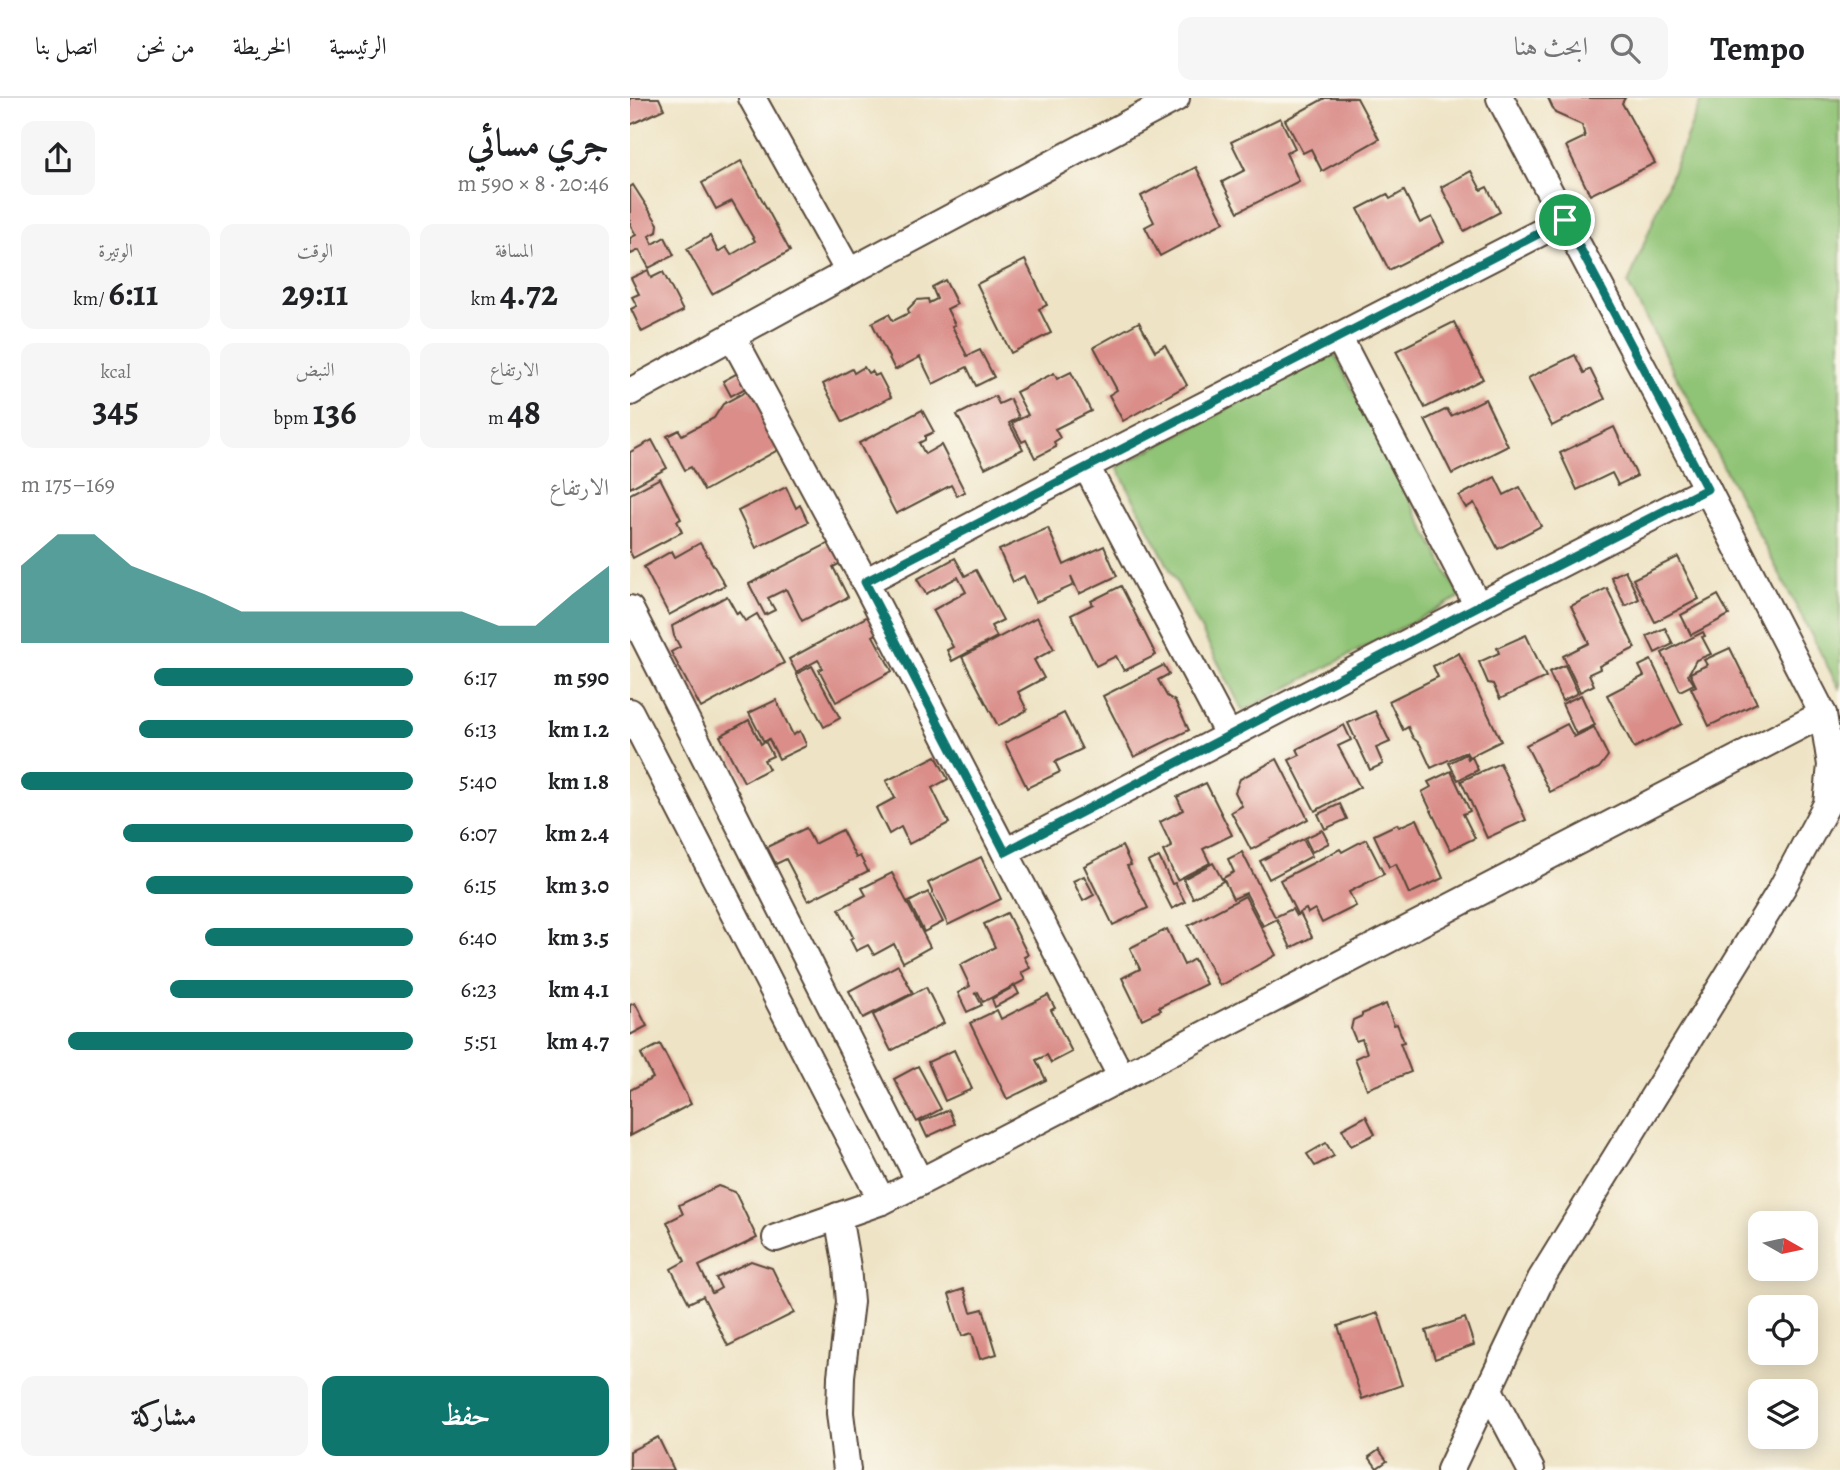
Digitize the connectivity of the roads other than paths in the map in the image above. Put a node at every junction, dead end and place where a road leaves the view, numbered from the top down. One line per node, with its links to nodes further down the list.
1 (752, 98): 5 (street)
2 (1176, 98): 5 (street)
3 (1500, 98): 4 (street)
4 (1565, 220): 6 (street); 10 (street)
5 (849, 272): 7 (street)
6 (1338, 336): 9 (street); 12 (street)
7 (732, 337): 8 (street); 11 (street)
8 (630, 393)
9 (1086, 466): 11 (street); 16 (street)
10 (1707, 489): 12 (street); 15 (street)
11 (865, 582): 17 (street)
12 (1478, 606): 16 (street)
13 (630, 609): 19 (street)
14 (630, 712): 20 (street)
15 (1823, 713): 18 (street); 23 (street)
16 (1229, 736): 17 (street)
17 (1005, 852): 18 (street)
18 (1122, 1078): 19 (street)
19 (920, 1182): 20 (street)
20 (882, 1201): 21 (street)
21 (838, 1216): 22 (street); 24 (street)
22 (776, 1238)
23 (1488, 1388): 25 (street); 26 (street)
24 (847, 1470)
25 (1450, 1470)
26 (1531, 1470)

